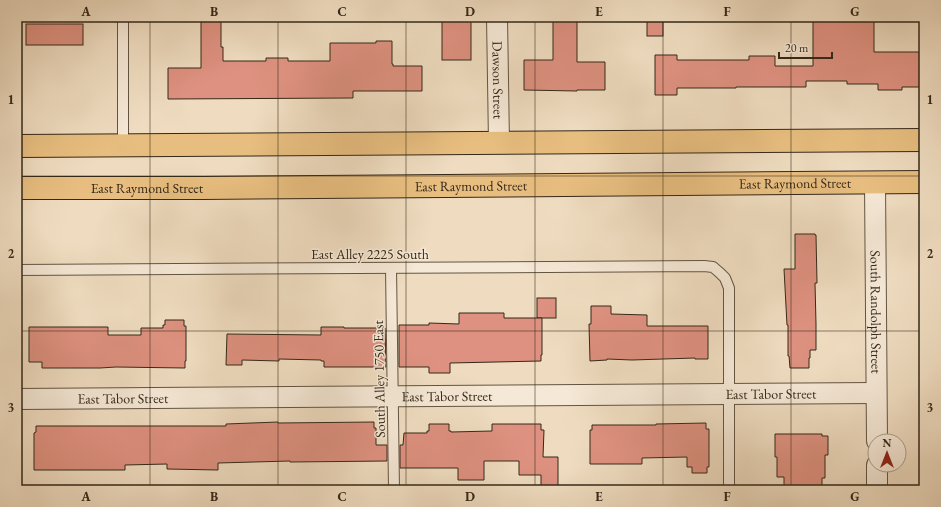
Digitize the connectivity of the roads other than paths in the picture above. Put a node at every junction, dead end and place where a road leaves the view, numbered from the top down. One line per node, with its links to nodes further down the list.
1 (123, 17): 5 (lane)
2 (497, 17): 4 (street, Dawson Street)
3 (924, 140): 4 (main road)
4 (499, 143): 5 (main road)
5 (123, 145): 6 (main road)
6 (17, 146)
7 (875, 182): 8 (main road, East Raymond Street); 9 (main road, East Raymond Street); 12 (street, South Randolph Street)
8 (924, 182)
9 (17, 188)
10 (391, 268): 11 (lane, East Alley 2225 South); 13 (lane, East Alley 2225 South); 14 (lane, South Alley 1750 East)
11 (17, 270)
12 (876, 393): 13 (street, East Tabor Street); 16 (street, South Randolph Street)
13 (729, 394): 14 (street, East Tabor Street); 19 (lane)
14 (393, 396): 15 (street, East Tabor Street); 18 (lane, South Alley 1750 East)
15 (17, 399)
16 (877, 433)
17 (877, 473): 20 (street)
18 (394, 490)
19 (729, 490)
20 (877, 490)

